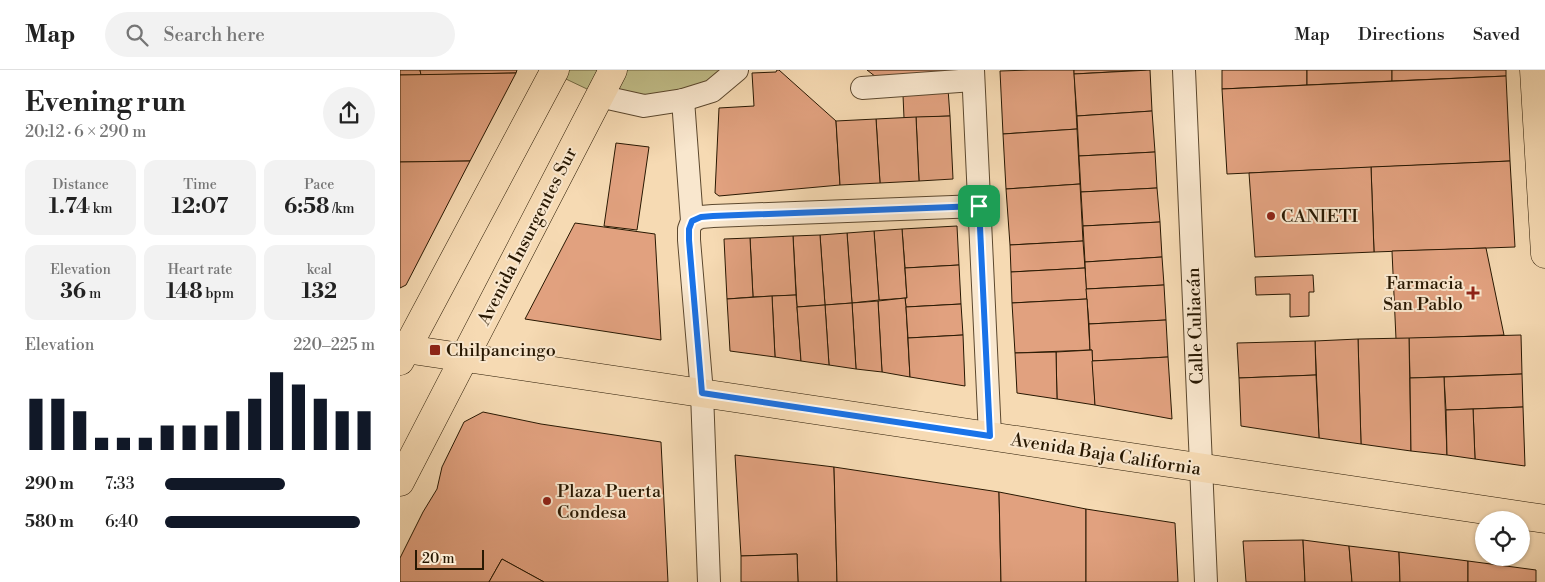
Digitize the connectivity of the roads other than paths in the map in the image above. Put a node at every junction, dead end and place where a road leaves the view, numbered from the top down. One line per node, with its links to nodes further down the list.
1 (613, 70): 8 (main road, Avenida Insurgentes Sur)
2 (737, 70): 9 (street)
3 (1184, 70): 17 (street, Calle Culiacán)
4 (1534, 70): 12 (main road)
5 (551, 72): 13 (main road)
6 (973, 75): 7 (street); 10 (street)
7 (862, 88)
8 (599, 96): 9 (street); 14 (main road, Avenida Insurgentes Sur)
9 (683, 100): 11 (street)
10 (979, 206): 11 (street); 16 (street)
11 (692, 221): 15 (street)
12 (1545, 254)
13 (402, 352): 14 (main road, Avenida Baja California)
14 (465, 358): 15 (main road, Avenida Baja California); 18 (main road, Avenida Insurgentes Sur)
15 (702, 393): 16 (main road, Avenida Baja California); 20 (street)
16 (990, 436): 17 (main road, Avenida Baja California)
17 (1200, 468): 19 (main road, Avenida Baja California); 21 (street, Calle Culiacán)
18 (400, 482)
19 (1545, 520)
20 (709, 582)
21 (1206, 582)

